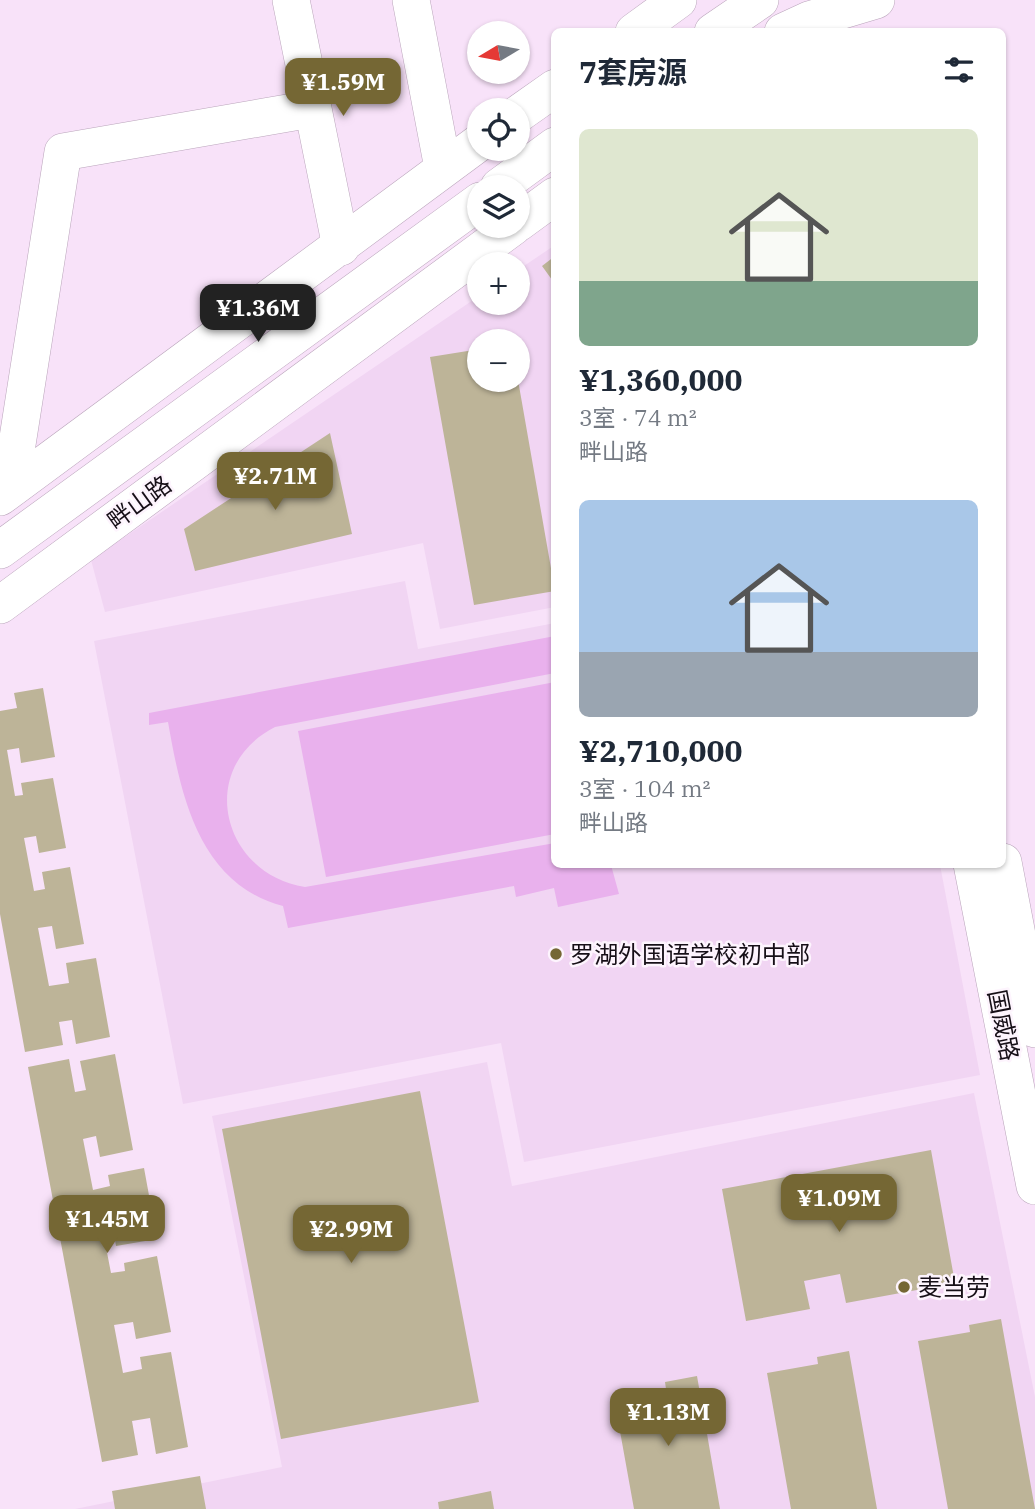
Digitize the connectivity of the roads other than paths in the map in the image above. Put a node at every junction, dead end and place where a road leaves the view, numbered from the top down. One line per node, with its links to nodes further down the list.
1 (291, 0): 11 (street)
2 (411, 0): 14 (street)
3 (678, 0): 7 (street)
4 (760, 0): 8 (street)
5 (876, 0): 6 (street)
6 (818, 18)
7 (640, 28)
8 (719, 28)
9 (551, 91): 10 (street)
10 (530, 106)
11 (311, 109): 20 (street); 21 (street)
12 (551, 149): 15 (street)
13 (467, 151): 14 (street)
14 (443, 168): 20 (street)
15 (515, 175)
16 (551, 198): 18 (street, 畔山路)
17 (467, 210): 22 (street, 畔山路)
18 (530, 214)
19 (497, 238): 23 (street, 畔山路)
20 (341, 247): 21 (street)
21 (5, 493)
22 (0, 550)
23 (0, 605)
24 (973, 868): 27 (street, 国威路)
25 (1004, 868): 26 (street, 国威路)
26 (1035, 1029)
27 (1035, 1186)

